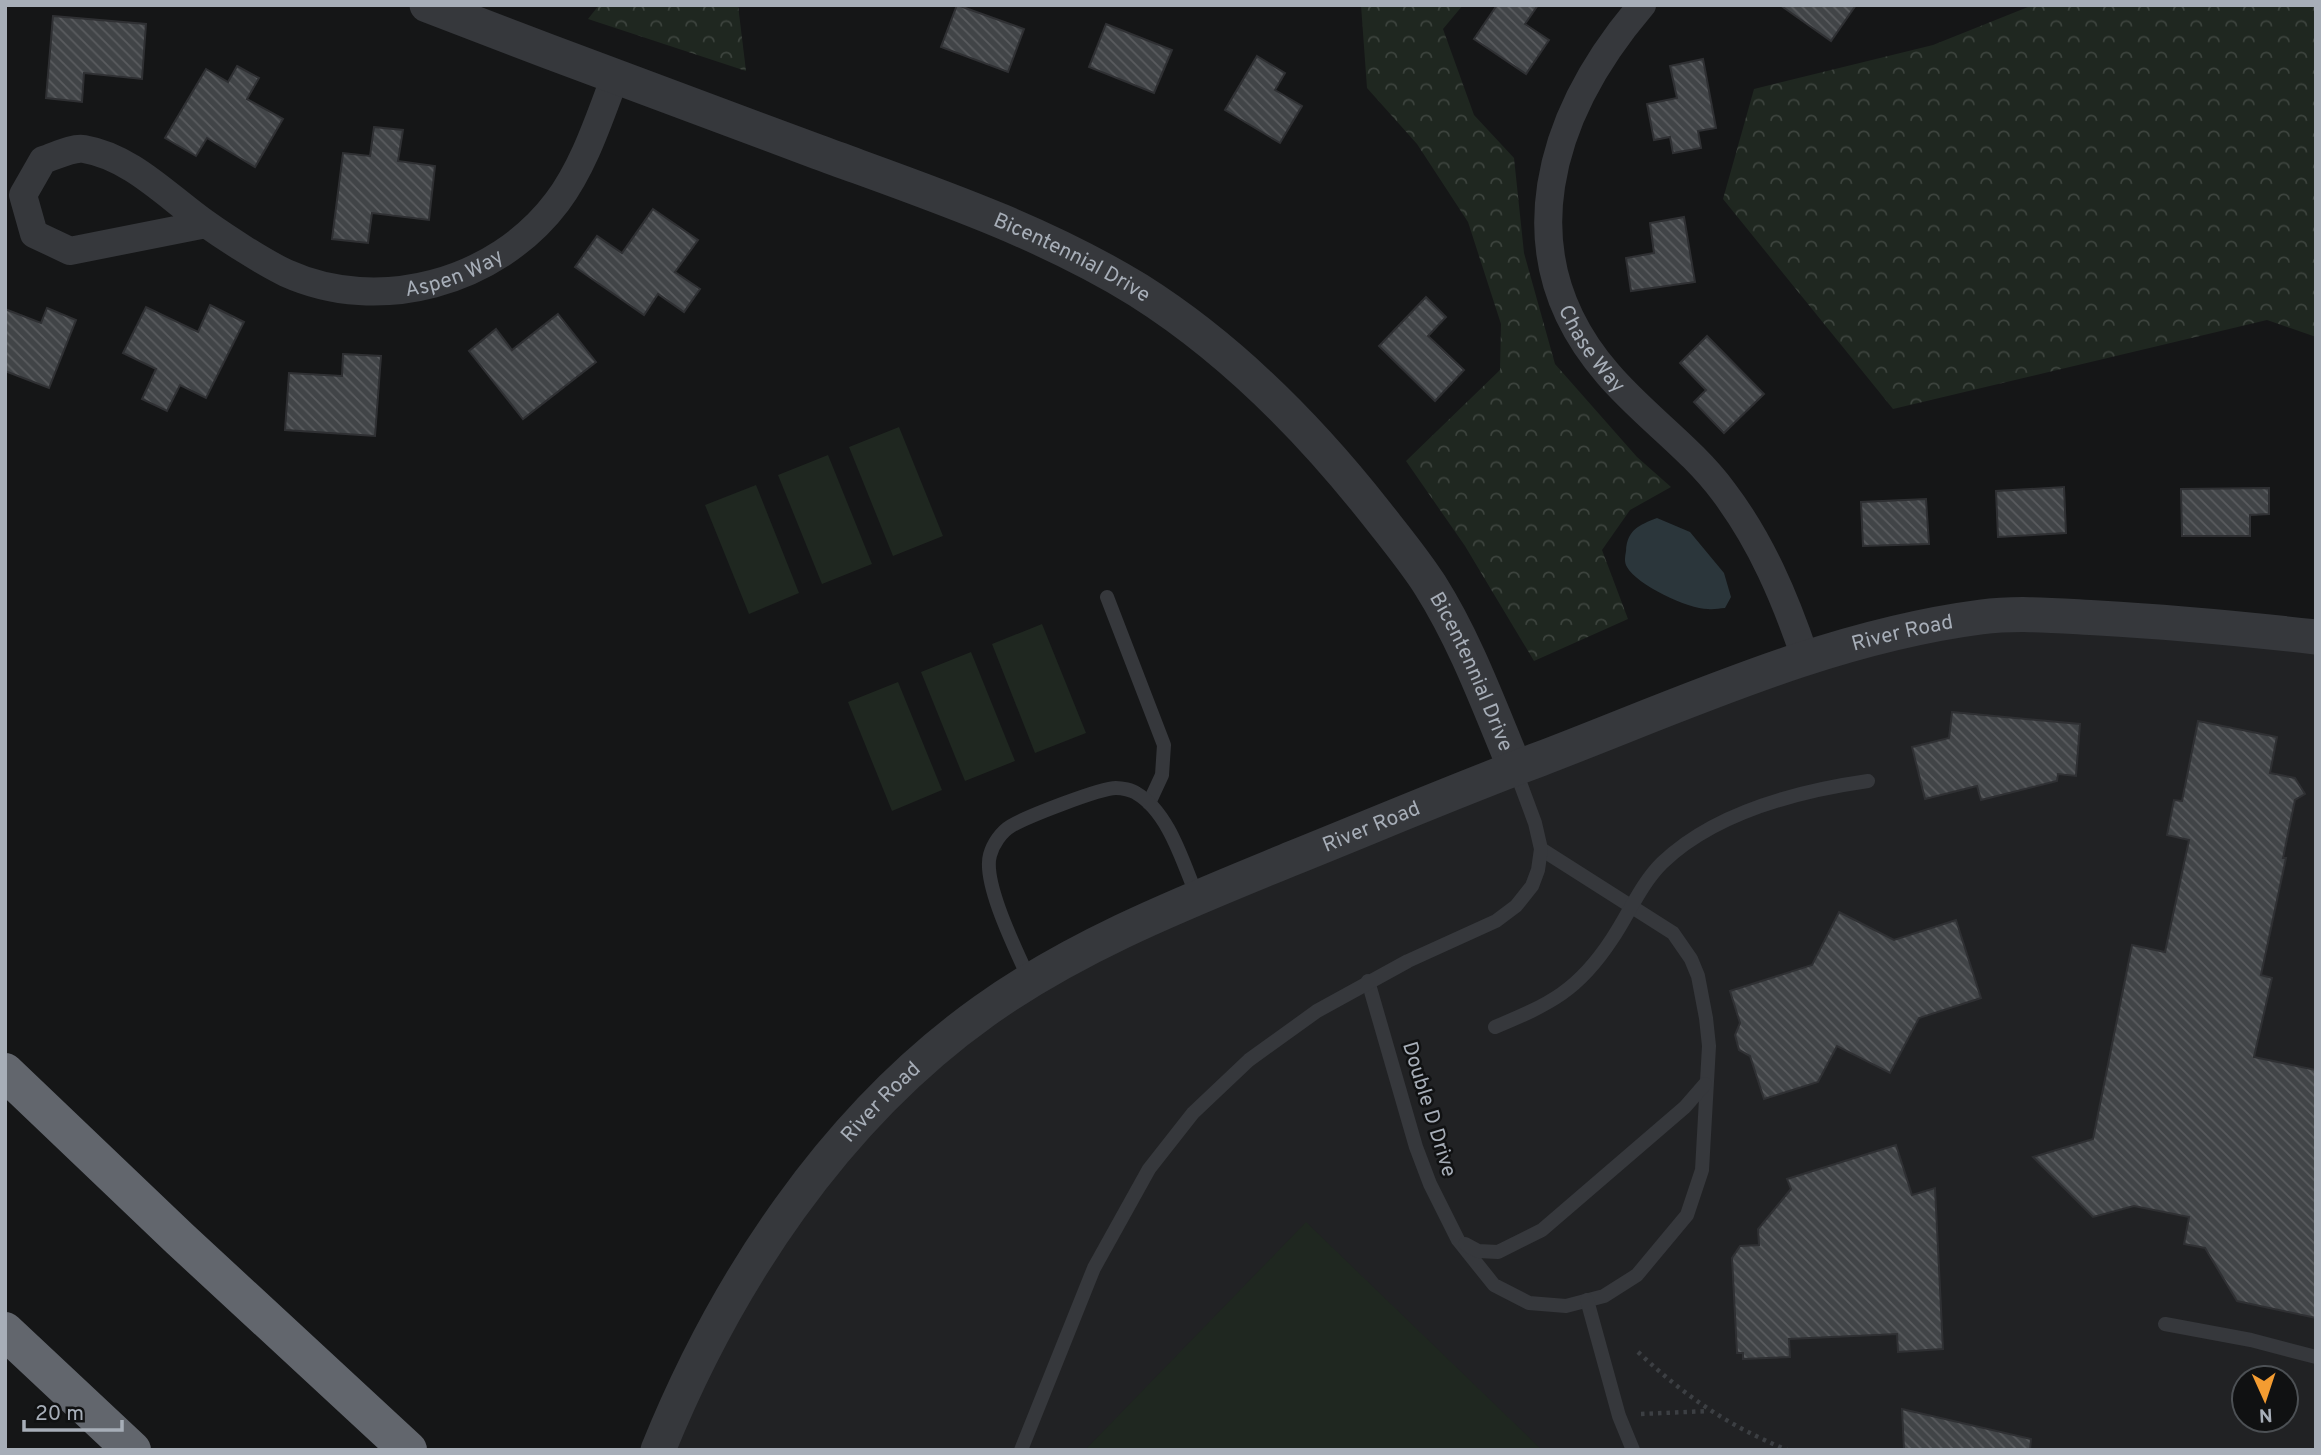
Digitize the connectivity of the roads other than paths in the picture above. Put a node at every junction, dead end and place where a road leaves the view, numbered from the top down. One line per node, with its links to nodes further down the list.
1 (427, 5): 3 (street, Bicentennial Drive)
2 (1642, 5): 7 (street, Chase Way)
3 (615, 78): 4 (street, Aspen Way); 8 (street, Bicentennial Drive)
4 (206, 224): 4 (street, Aspen Way)
5 (1107, 597): 10 (lane)
6 (2316, 637): 7 (street, River Road)
7 (1805, 657): 8 (street, River Road)
8 (1515, 768): 11 (lane); 12 (street, River Road)
9 (1868, 781): 13 (lane)
10 (1149, 803): 12 (lane); 14 (lane)
11 (1541, 849): 13 (lane, Double D Drive); 15 (lane)
12 (1197, 896): 14 (street, River Road)
13 (1631, 906): 16 (lane); 18 (lane, Double D Drive)
14 (1030, 981): 26 (street, River Road)
15 (1368, 981): 19 (lane, Double D Drive); 27 (lane)
16 (1494, 1027)
17 (5, 1072): 25 (highway)
18 (1705, 1084): 19 (lane); 20 (lane, Double D Drive)
19 (1458, 1240): 20 (lane, Double D Drive)
20 (1587, 1300): 28 (lane)
21 (2165, 1324): 23 (lane)
22 (5, 1331): 24 (highway)
23 (2316, 1357)
24 (132, 1450)
25 (408, 1450)
26 (658, 1450)
27 (1021, 1450)
28 (1633, 1450)

